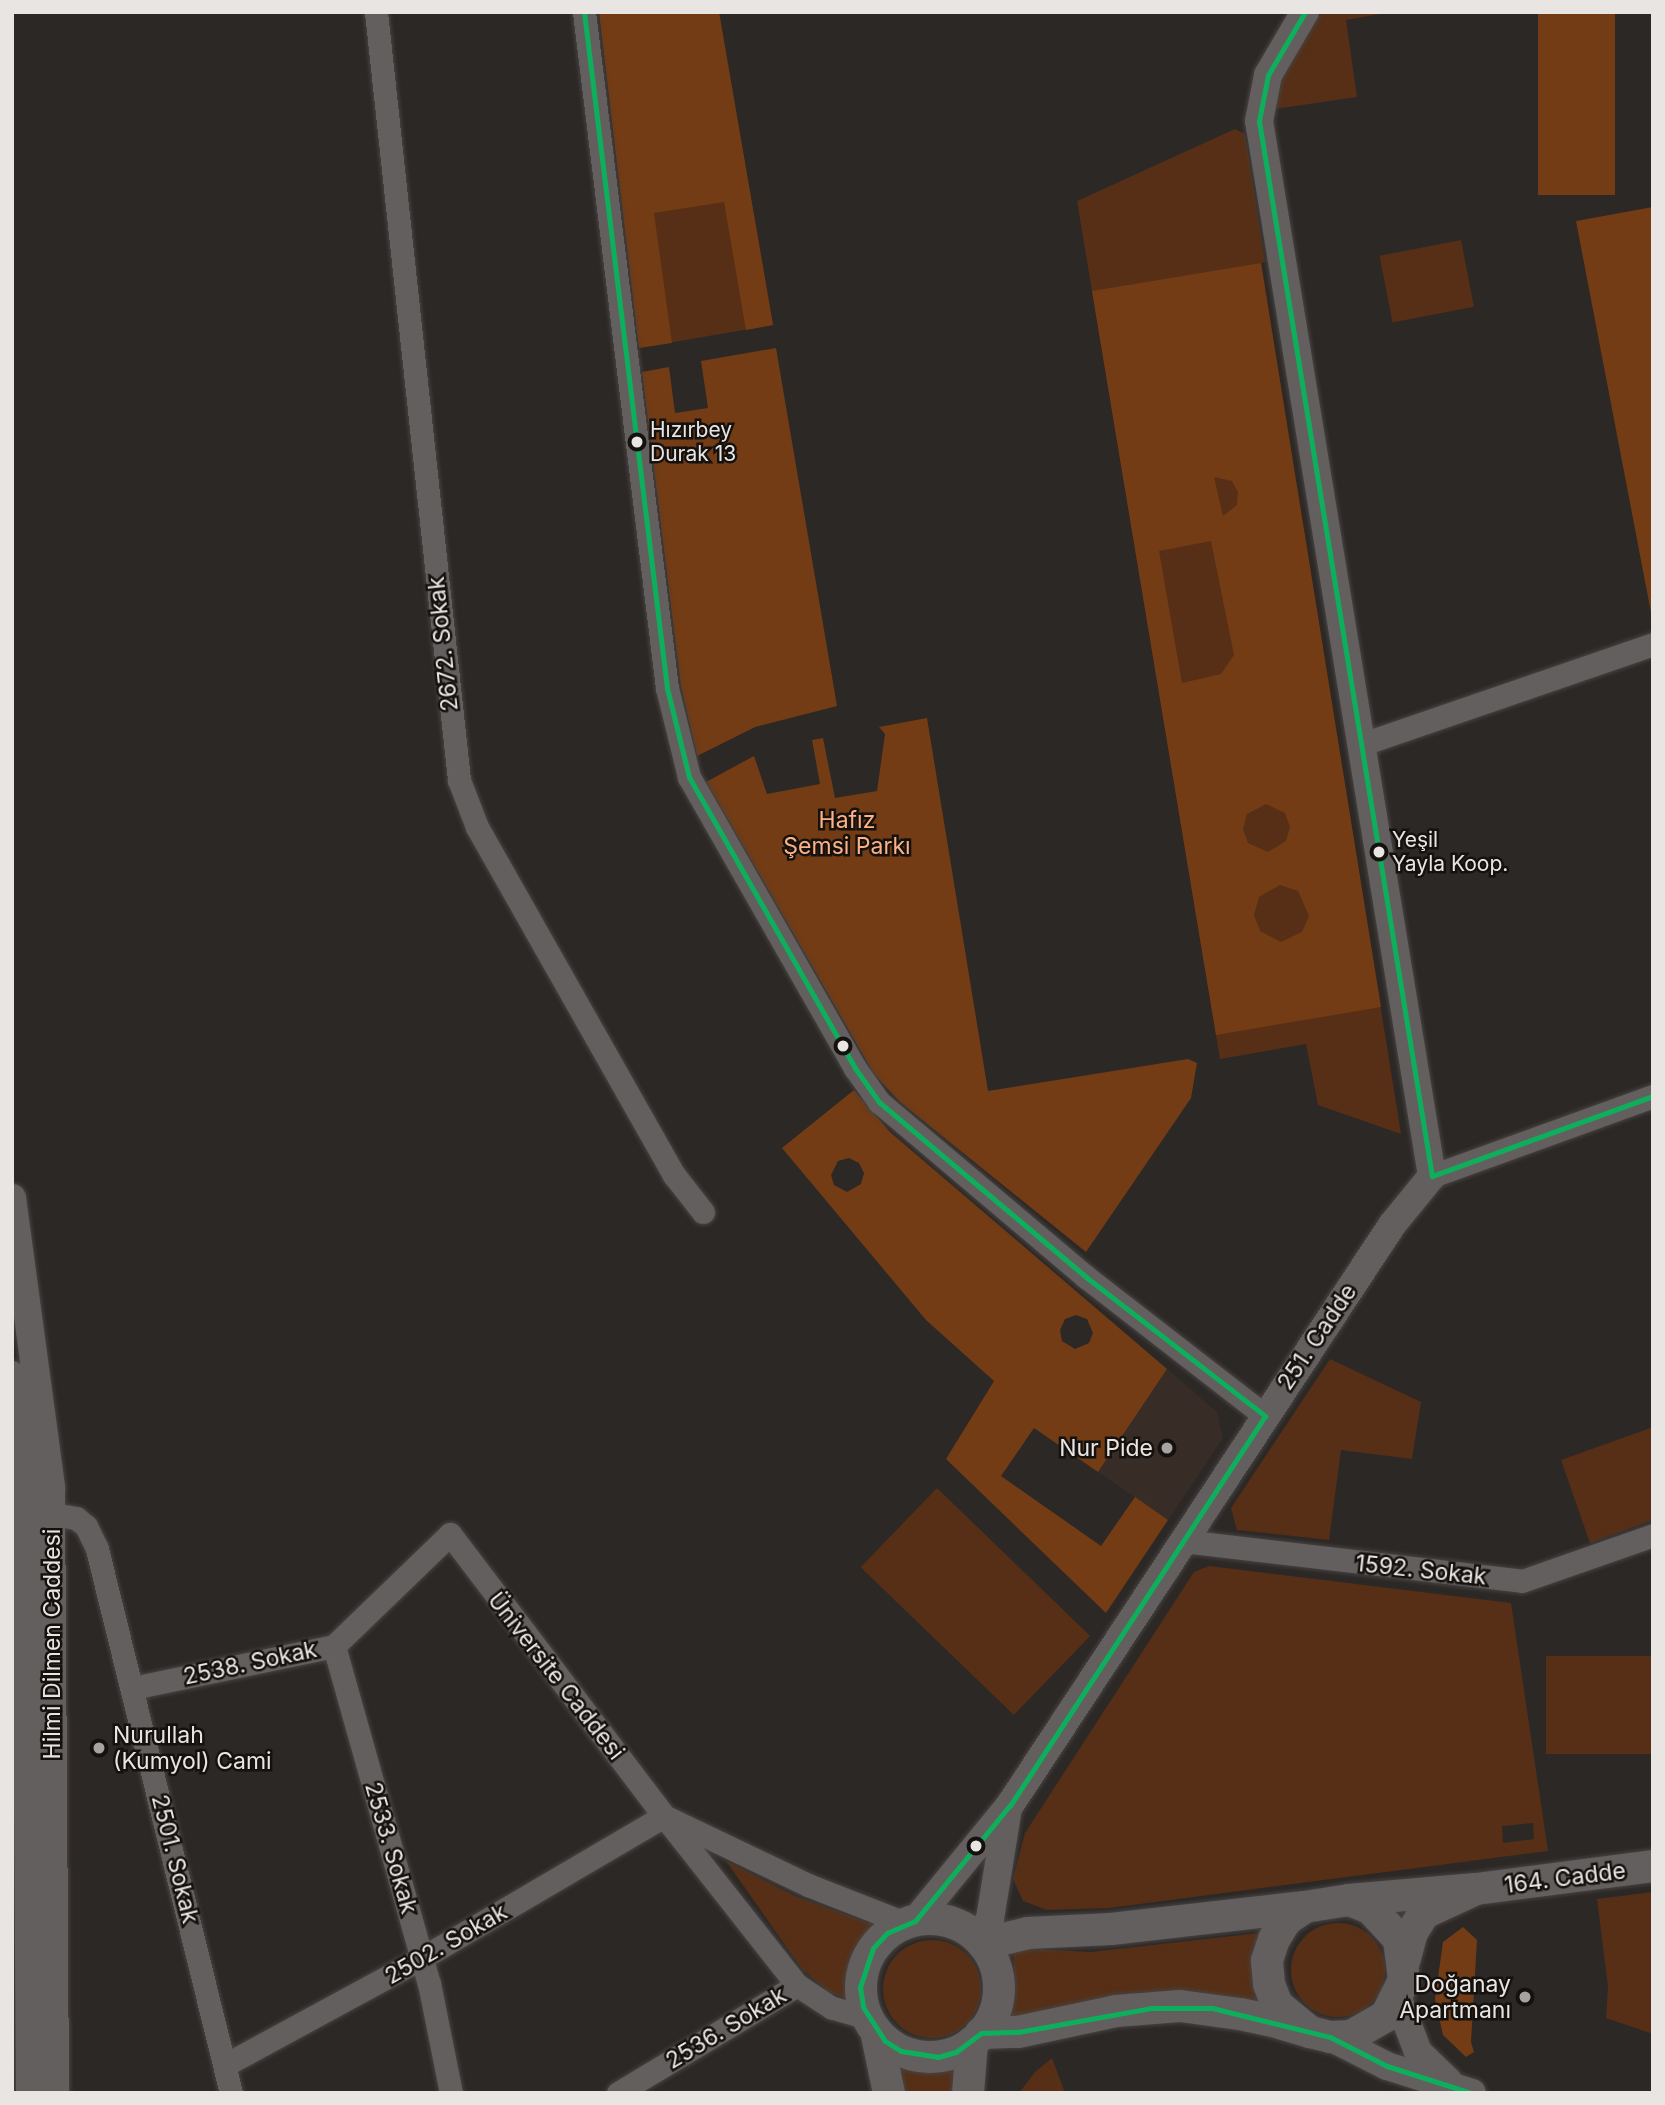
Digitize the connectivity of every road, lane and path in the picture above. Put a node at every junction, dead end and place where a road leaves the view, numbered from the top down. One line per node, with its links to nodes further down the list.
1 (376, 12): 9 (street, 2672. Sokak)
2 (584, 12): 11 (street)
3 (1305, 12): 5 (street)
4 (1653, 644): 5 (street)
5 (1360, 745): 7 (street)
6 (1653, 1096): 7 (street)
7 (1432, 1176): 11 (street, 251. Cadde)
8 (12, 1198): 12 (street, Hilmi Dilmen Caddesi)
9 (703, 1212)
10 (12, 1375): 12 (street, Hilmi Dilmen Caddesi)
11 (1265, 1416): 15 (street, 251. Cadde)
12 (39, 1511): 17 (street, 2501. Sokak); 19 (street, Hilmi Dilmen Caddesi); 38 (street, Hilmi Dilmen Caddesi)
13 (450, 1534): 16 (street, 2538. Sokak); 20 (street, Üniversite Caddesi)
14 (1653, 1535): 15 (street, 1592. Sokak)
15 (1183, 1541): 18 (street, 251. Cadde)
16 (334, 1646): 17 (street, 2538. Sokak); 27 (street, 2533. Sokak)
17 (133, 1688): 34 (street, 2501. Sokak)
18 (1010, 1805): 25 (street, 251. Cadde); 26 (street, 251. Cadde)
19 (21, 1806): 37 (street, Hilmi Dilmen Caddesi)
20 (664, 1816): 25 (street, Üniversite Caddesi); 27 (street, 2502. Sokak); 29 (street, Üniversite Caddesi)
21 (1653, 1866): 22 (main road, 164. Cadde)
22 (1476, 1889): 23 (main road, 164. Cadde); 28 (main road, 164. Cadde)
23 (1349, 1900): 24 (main road); 28 (main road)
24 (1305, 1907): 26 (main road); 32 (main road)
25 (910, 1922): 26 (main road); 31 (main road)
26 (980, 1942): 33 (main road)
27 (422, 1958): 34 (street, 2502. Sokak); 40 (street, 2533. Sokak)
28 (1405, 1959): 30 (main road)
29 (797, 1985): 31 (street, Üniversite Caddesi); 35 (street, 2536. Sokak)
30 (1398, 1999): 32 (main road); 36 (street)
31 (872, 2025): 33 (main road); 41 (main road)
32 (1320, 2035): 33 (main road); 36 (street)
33 (977, 2038): 42 (main road)
34 (225, 2065): 39 (street, 2501. Sokak)
35 (627, 2090)
36 (1464, 2090)
37 (30, 2093)
38 (55, 2093)
39 (230, 2093)
40 (451, 2093)
41 (889, 2093)
42 (968, 2093)

